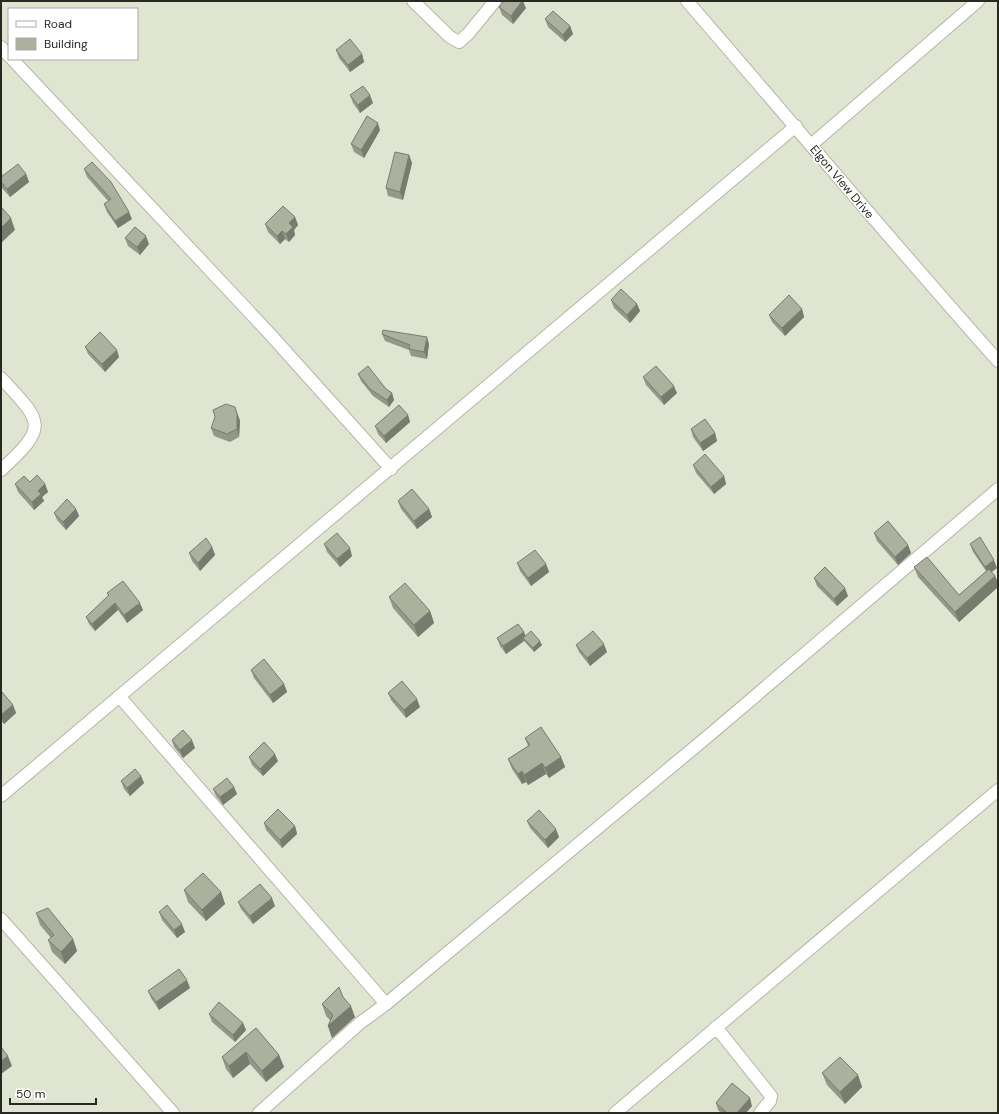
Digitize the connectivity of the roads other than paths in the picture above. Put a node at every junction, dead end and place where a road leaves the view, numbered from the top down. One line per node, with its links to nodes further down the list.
1 (413, 1): 2 (street)
2 (494, 1)
3 (687, 1): 8 (street, Elgon View Drive)
4 (978, 1): 9 (street)
5 (1, 47): 6 (street)
6 (8, 55)
7 (13, 60): 12 (street)
8 (796, 126): 9 (street, Elgon View Drive); 12 (street)
9 (811, 145): 10 (street, Elgon View Drive)
10 (998, 361)
11 (1, 378): 13 (street)
12 (391, 469): 15 (street)
13 (1, 470)
14 (998, 489): 19 (street)
15 (119, 696): 17 (street); 19 (street)
16 (998, 790): 20 (street)
17 (2, 795)
18 (1, 919): 21 (street)
19 (386, 1004): 22 (street)
20 (716, 1026): 23 (street); 24 (street)
21 (172, 1113)
22 (259, 1113)
23 (615, 1113)
24 (760, 1113)

